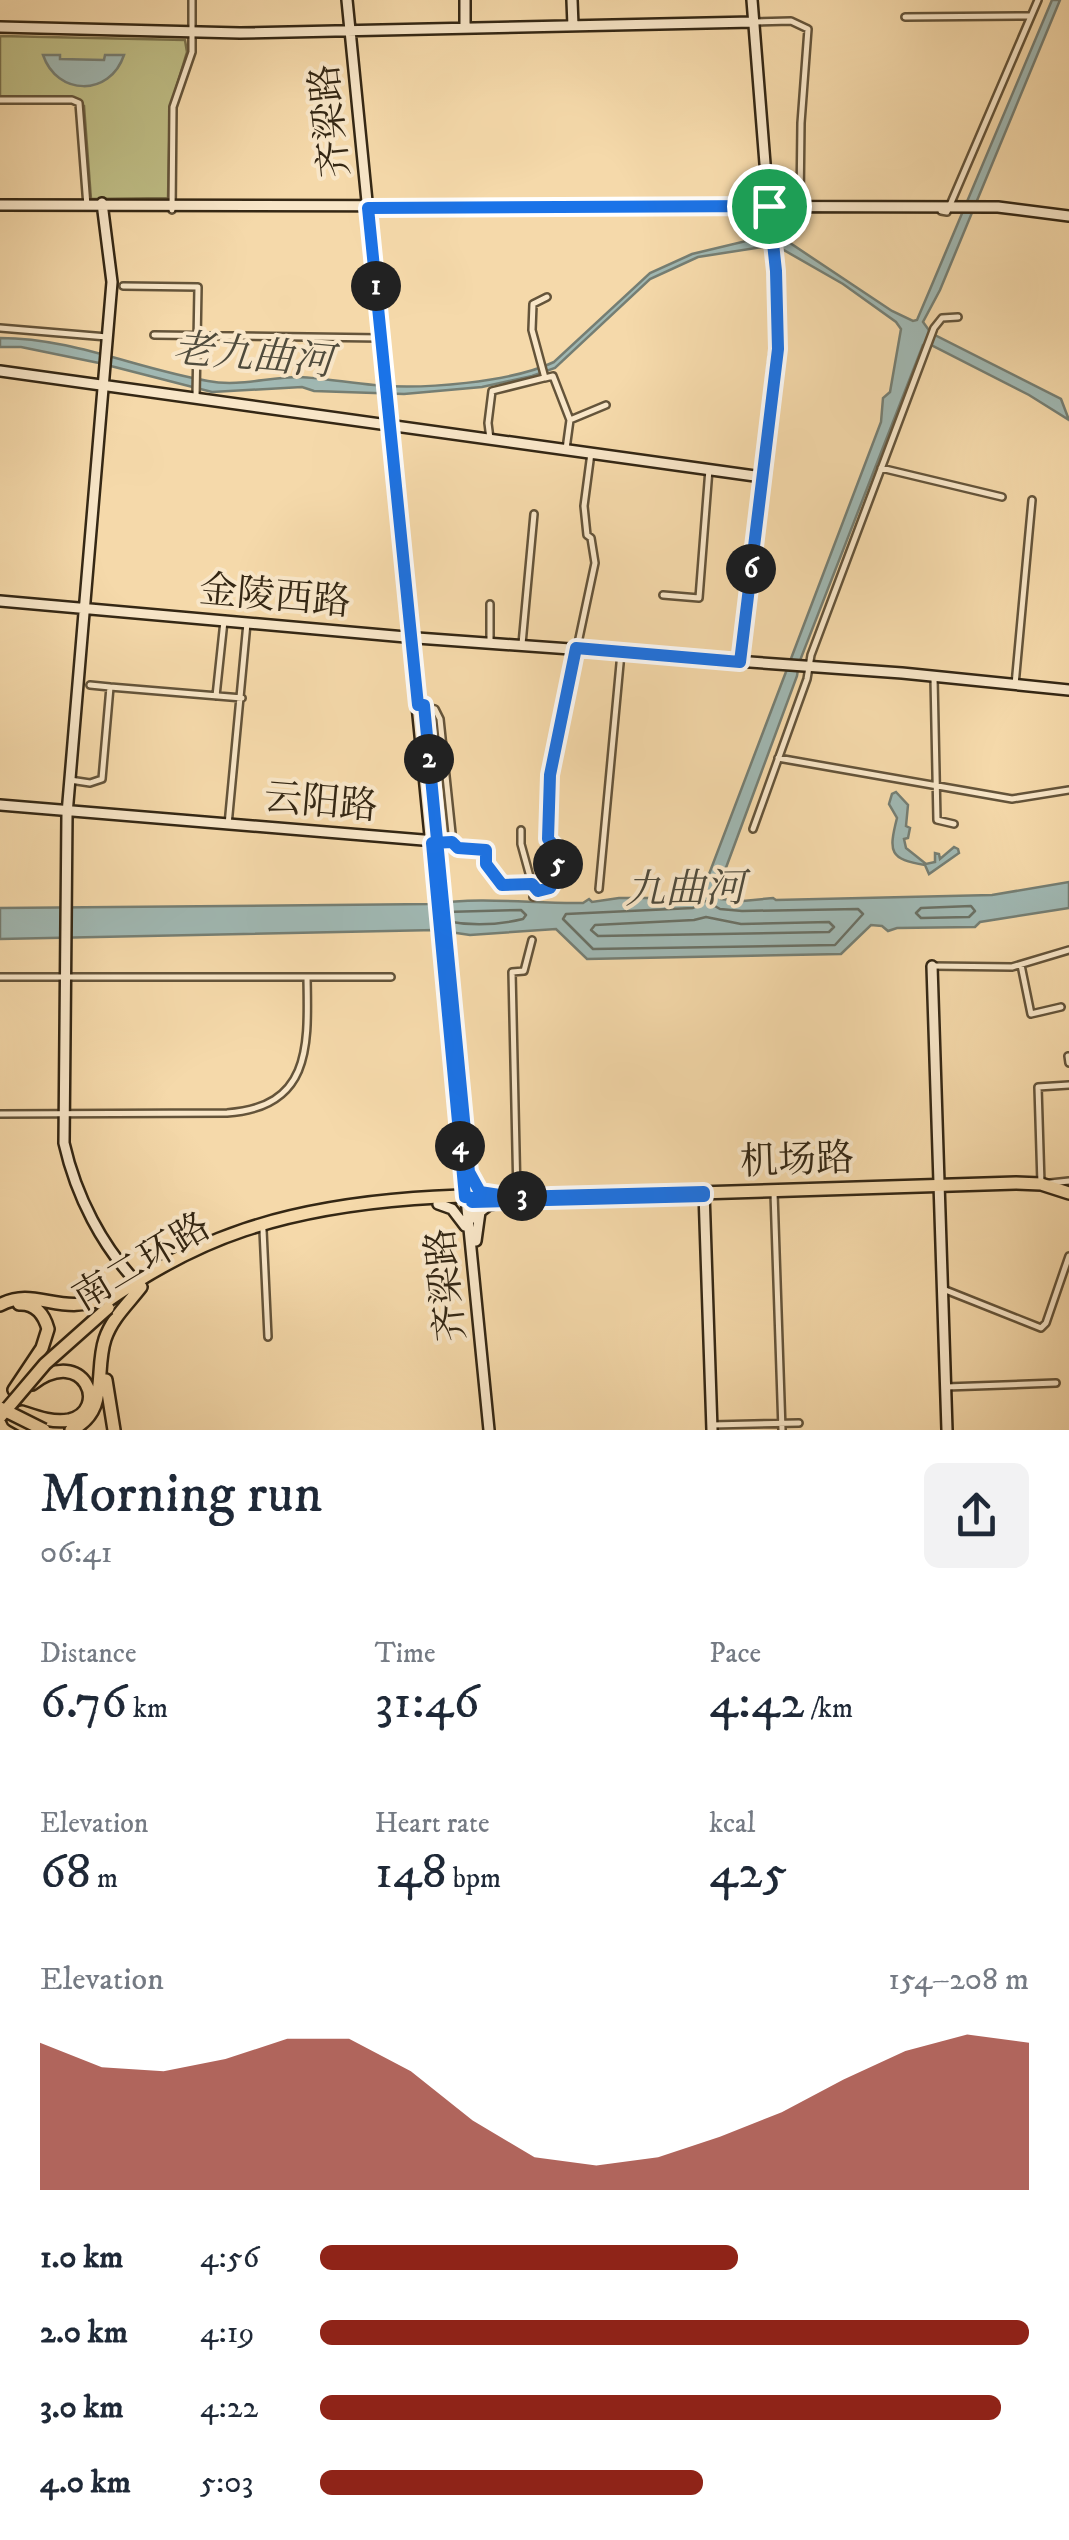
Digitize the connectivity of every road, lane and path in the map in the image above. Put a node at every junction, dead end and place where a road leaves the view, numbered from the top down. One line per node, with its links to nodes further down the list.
1 (192, 0): 14 (street)
2 (350, 0): 13 (street, 齐梁路)
3 (464, 0): 11 (street)
4 (572, 0): 10 (street)
5 (752, 0): 9 (street)
6 (1038, 0): 7 (street)
7 (1031, 16): 8 (street); 23 (street)
8 (905, 17)
9 (754, 22): 10 (street); 16 (street); 20 (street)
10 (573, 26): 11 (street)
11 (465, 28): 13 (street)
12 (0, 29): 14 (street)
13 (352, 32): 14 (street); 19 (street, 齐梁路)
14 (192, 33): 22 (street)
15 (0, 100): 17 (street)
16 (800, 204)
17 (87, 206): 18 (street); 21 (street)
18 (102, 206): 22 (street); 31 (street)
19 (370, 206): 20 (street); 22 (street); 27 (street, 齐梁路)
20 (769, 206): 23 (street); 47 (street)
21 (0, 208)
22 (172, 208)
23 (949, 208): 24 (street)
24 (1069, 216)
25 (123, 286): 32 (street)
26 (547, 297): 35 (street)
27 (381, 304): 33 (street, 齐梁路); 37 (street, 齐梁路)
28 (958, 317): 45 (street)
29 (0, 328): 31 (street)
30 (154, 335): 32 (street)
31 (110, 337): 36 (street)
32 (197, 337): 33 (street); 38 (street)
33 (382, 338): 37 (street, 齐梁路)
34 (0, 371): 36 (street)
35 (544, 377): 40 (street); 42 (street)
36 (106, 384): 38 (street); 54 (street)
37 (389, 384): 41 (street, 齐梁路)
38 (196, 393): 41 (street)
39 (606, 406): 40 (street)
40 (570, 420): 43 (street)
41 (393, 425): 42 (street); 57 (street, 齐梁路)
42 (490, 438): 43 (street)
43 (566, 449): 44 (street)
44 (591, 453): 46 (street); 60 (street)
45 (881, 468): 48 (street); 63 (street)
46 (708, 469): 47 (street); 51 (street)
47 (762, 477): 62 (street)
48 (1002, 498)
49 (1032, 500): 66 (street)
50 (534, 514): 59 (street)
51 (663, 596)
52 (0, 602): 54 (street, 金陵西路)
53 (490, 604): 58 (street)
54 (86, 608): 55 (street, 金陵西路); 73 (street)
55 (224, 621): 56 (street, 金陵西路); 69 (street)
56 (248, 623): 57 (street, 金陵西路); 70 (street)
57 (414, 637): 58 (street, 金陵西路); 71 (street, 齐梁路)
58 (490, 641): 59 (street, 金陵西路)
59 (522, 644): 60 (street, 金陵西路)
60 (576, 648): 61 (street, 金陵西路); 86 (street)
61 (621, 652): 62 (street, 金陵西路); 85 (street)
62 (740, 662): 63 (street, 金陵西路)
63 (805, 667): 64 (street); 72 (street)
64 (934, 678): 66 (street); 74 (street)
65 (90, 685): 67 (street)
66 (1015, 685): 68 (street)
67 (110, 686): 69 (street); 73 (street)
68 (1069, 690)
69 (216, 696): 70 (street)
70 (242, 698): 79 (street)
71 (421, 705): 82 (street, 齐梁路); 83 (street)
72 (778, 758): 74 (street); 80 (street)
73 (70, 780): 77 (street)
74 (937, 788): 75 (street); 78 (street)
75 (1069, 790)
76 (0, 807): 77 (street, 云阳路)
77 (68, 812): 79 (street, 云阳路); 94 (street)
78 (954, 824)
79 (228, 826): 82 (street, 云阳路)
80 (753, 829)
81 (521, 830): 84 (street)
82 (434, 842): 83 (street); 100 (street, 齐梁路)
83 (452, 842): 84 (street)
84 (532, 884): 86 (street)
85 (599, 889)
86 (538, 891): 87 (street)
87 (533, 897)
88 (532, 940): 107 (street)
89 (1069, 950): 90 (street)
90 (1021, 964): 91 (street); 96 (street)
91 (932, 966): 103 (street)
92 (391, 976): 95 (street)
93 (0, 977): 94 (street)
94 (64, 977): 95 (street); 99 (street)
95 (307, 977): 99 (street)
96 (1061, 1007)
97 (1069, 1086): 102 (street)
98 (0, 1114): 99 (street)
99 (63, 1114): 114 (street)
100 (466, 1172): 107 (street); 108 (street, 齐梁路); 109 (street)
101 (1069, 1181): 102 (street)
102 (1041, 1184): 103 (main road, 机场路); 106 (main road, 机场路)
103 (940, 1187): 104 (main road, 机场路); 106 (main road, 机场路); 115 (street)
104 (774, 1192): 105 (main road, 机场路); 126 (street)
105 (704, 1194): 107 (main road, 机场路); 127 (street)
106 (1069, 1196)
107 (514, 1198): 108 (main road, 机场路); 112 (street)
108 (469, 1200): 109 (main road, 南二环路); 112 (street, 齐梁路)
109 (438, 1202): 110 (main road, 南二环路); 112 (street)
110 (326, 1212): 111 (main road, 南二环路); 114 (main road, 南二环路)
111 (264, 1230): 114 (main road, 南二环路); 118 (street)
112 (473, 1240): 133 (street, 齐梁路)
113 (1069, 1256): 115 (street)
114 (138, 1284): 116 (main road); 117 (main road, 南二环路); 117 (main road)
115 (943, 1289): 121 (street)
116 (0, 1307): 122 (main road)
117 (111, 1308): 119 (main road); 122 (main road, 南二环路, bridge)
118 (268, 1338)
119 (103, 1362): 131 (main road); 132 (main road)
120 (1056, 1382): 121 (street)
121 (946, 1387): 134 (street)
122 (17, 1391): 123 (main road, 南二环路, bridge); 124 (main road, bridge)
123 (0, 1409): 124 (main road); 128 (main road); 129 (main road, bridge)
124 (22, 1412): 130 (main road)
125 (798, 1422): 126 (street)
126 (782, 1426): 127 (street)
127 (712, 1427)
128 (31, 1430)
129 (44, 1430)
130 (55, 1430)
131 (71, 1430)
132 (114, 1430)
133 (492, 1430)
134 (947, 1430)

